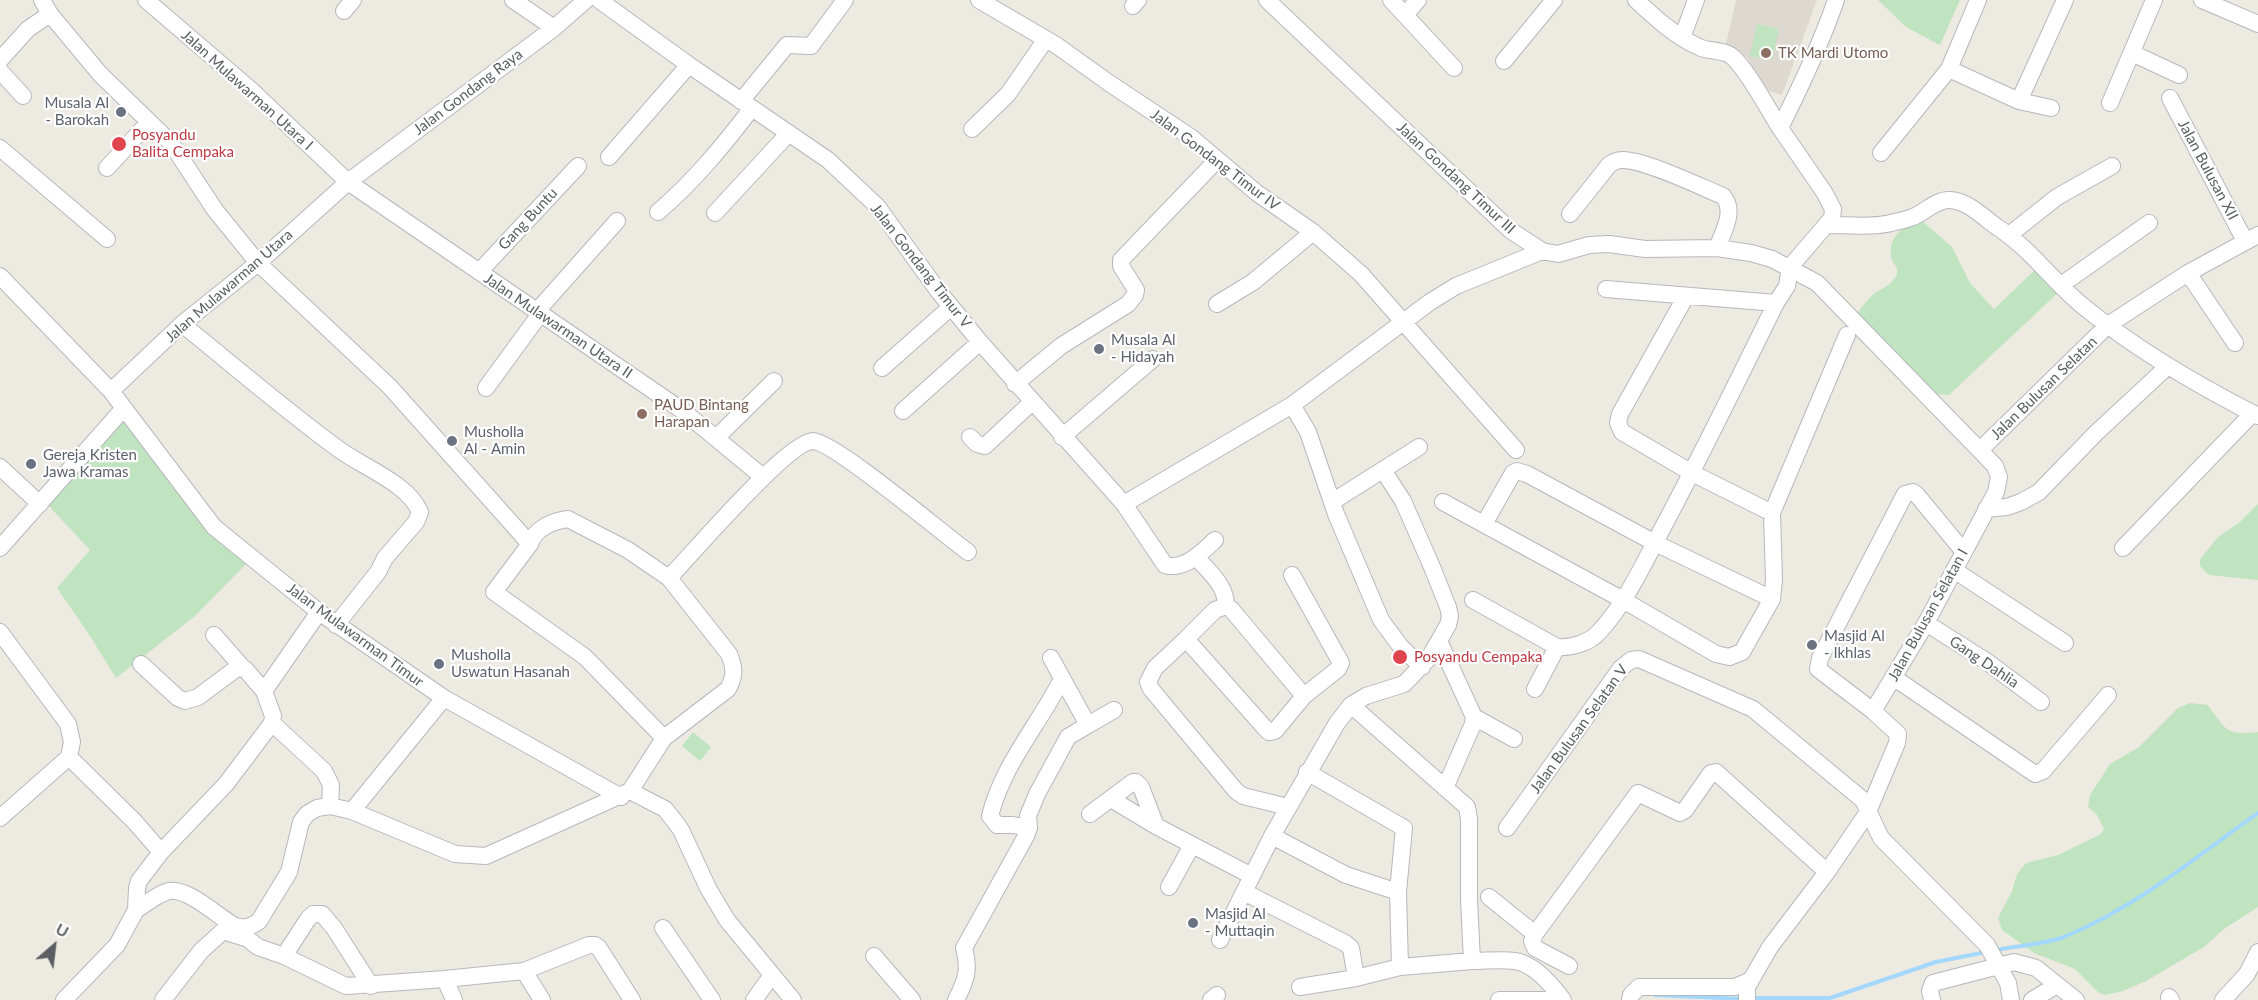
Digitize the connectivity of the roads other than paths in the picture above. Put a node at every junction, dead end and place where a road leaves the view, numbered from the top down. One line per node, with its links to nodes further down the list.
1 (146, 0): 49 (street, Jalan Mulawarman Utara I)
2 (513, 0): 21 (street)
3 (586, 0): 21 (street, Jalan Gondang Raya)
4 (599, 0): 27 (street, Jalan Gondang Timur V)
5 (845, 0): 36 (street)
6 (979, 0): 23 (street, Jalan Gondang Timur IV)
7 (1391, 0): 19 (street)
8 (1418, 0): 19 (street)
9 (1554, 0): 26 (street)
10 (1636, 0): 22 (street)
11 (1696, 0): 22 (street)
12 (1836, 0): 39 (street)
13 (1978, 0): 29 (street)
14 (2065, 0): 34 (street)
15 (2154, 0): 24 (street)
16 (2202, 0): 20 (street)
17 (1273, 2): 61 (street, Jalan Gondang Timur III)
18 (46, 7): 25 (street); 38 (street)
19 (1405, 15): 28 (street)
20 (2258, 24)
21 (554, 28): 49 (street, Jalan Gondang Raya)
22 (1682, 38): 39 (street)
23 (1046, 39): 40 (street); 45 (street, Jalan Gondang Timur IV)
24 (2132, 52): 31 (street); 35 (street)
25 (0, 60)
26 (1504, 61)
27 (689, 65): 36 (street, Jalan Gondang Timur V); 44 (street)
28 (1454, 68)
29 (1948, 69): 34 (street); 43 (street)
30 (0, 71): 32 (street)
31 (2179, 75)
32 (23, 96)
33 (2170, 98): 58 (street, Jalan Bulusan XII)
34 (2019, 100): 37 (street)
35 (2110, 103)
36 (747, 104): 41 (street, Jalan Gondang Timur V); 50 (street)
37 (2051, 108)
38 (149, 122): 48 (street); 62 (street)
39 (1779, 128): 55 (street)
40 (972, 129)
41 (789, 133): 51 (street); 72 (street, Jalan Gondang Timur V)
42 (0, 148): 59 (street)
43 (1881, 153)
44 (609, 157)
45 (1218, 160): 56 (street, Jalan Gondang Timur IV); 84 (street)
46 (578, 166): 64 (street, Gang Buntu)
47 (2112, 166): 57 (street)
48 (107, 168)
49 (348, 182): 62 (street, Jalan Mulawarman Utara); 64 (street, Jalan Mulawarman Utara II)
50 (658, 212)
51 (715, 213)
52 (1570, 214): 60 (street)
53 (617, 221): 73 (street)
54 (2149, 223): 67 (street)
55 (1827, 225): 57 (street); 63 (street)
56 (1313, 232): 71 (street); 74 (street, Jalan Gondang Timur IV)
57 (2009, 235): 67 (street)
58 (2252, 238): 65 (street, Jalan Bulusan Selatan)
59 (107, 239)
60 (1717, 248): 61 (street); 63 (street)
61 (1542, 251): 74 (street)
62 (258, 263): 75 (street, Jalan Mulawarman Utara); 111 (street)
63 (1790, 267): 70 (street); 97 (street, Jalan Bulusan Selatan I)
64 (479, 272): 73 (street, Jalan Mulawarman Utara II)
65 (2188, 273): 76 (street, Jalan Bulusan Selatan); 79 (street)
66 (0, 276): 86 (street, Jalan Mulawarman Timur)
67 (2061, 285): 76 (street)
68 (1605, 289): 69 (street)
69 (1686, 296): 70 (street); 100 (street)
70 (1776, 303): 100 (street)
71 (1217, 304)
72 (951, 307): 78 (street, Jalan Gondang Timur V); 82 (street)
73 (538, 312): 85 (street); 92 (street, Jalan Mulawarman Utara II)
74 (1404, 322): 88 (street); 96 (street, Jalan Gondang Timur IV)
75 (183, 324): 86 (street, Jalan Mulawarman Utara); 126 (street)
76 (2108, 325): 81 (street); 97 (street, Jalan Bulusan Selatan)
77 (1847, 335): 107 (street)
78 (980, 342): 84 (street, Jalan Gondang Timur V); 90 (street)
79 (2235, 343)
80 (1153, 359): 94 (street)
81 (2167, 367): 91 (street); 106 (street)
82 (882, 368)
83 (774, 381): 92 (street)
84 (1015, 384): 87 (street, Jalan Gondang Timur V)
85 (486, 387)
86 (111, 391): 89 (street, Jalan Mulawarman Timur)
87 (1031, 403): 93 (street); 94 (street, Jalan Gondang Timur V)
88 (1292, 405): 102 (street); 105 (street)
89 (124, 408): 104 (street); 124 (street, Jalan Mulawarman Timur)
90 (903, 411)
91 (2256, 415): 113 (street)
92 (717, 437): 101 (street, Jalan Mulawarman Utara II)
93 (970, 437)
94 (1062, 437): 105 (street, Jalan Gondang Timur V)
95 (1419, 447): 99 (street)
96 (1516, 450)
97 (1980, 450): 106 (street, Jalan Bulusan Selatan I)
98 (0, 467): 104 (street)
99 (1383, 470): 102 (street); 130 (street)
100 (1692, 473): 107 (street); 110 (street)
101 (763, 477): 114 (street); 119 (street)
102 (1332, 502): 135 (street)
103 (1443, 502): 108 (street)
104 (40, 504): 112 (street)
105 (1124, 504): 116 (street, Jalan Gondang Timur V)
106 (1986, 508): 115 (street, Jalan Bulusan Selatan I)
107 (1772, 513): 120 (street)
108 (1484, 524): 110 (street); 122 (street)
109 (1215, 540): 116 (street)
110 (1655, 543): 120 (street); 122 (street)
111 (530, 544): 119 (street); 151 (street)
112 (0, 548)
113 (2123, 548)
114 (968, 552)
115 (1964, 552): 117 (street, Jalan Bulusan Selatan I); 147 (street)
116 (1196, 558): 123 (street)
117 (1954, 570): 125 (street, Jalan Bulusan Selatan I); 131 (street)
118 (1292, 575): 142 (street)
119 (669, 578): 151 (street)
120 (1772, 599): 122 (street)
121 (1473, 600): 132 (street)
122 (1623, 600): 132 (street)
123 (1226, 606): 129 (street); 142 (street)
124 (319, 612): 126 (street, Jalan Mulawarman Timur); 140 (street)
125 (1926, 623): 137 (street, Jalan Bulusan Selatan I); 144 (street, Gang Dahlia)
126 (336, 625): 143 (street, Jalan Mulawarman Timur)
127 (0, 632): 153 (street)
128 (214, 635): 136 (street)
129 (1186, 639): 142 (street); 159 (street)
130 (1439, 641): 135 (street); 148 (street)
131 (2065, 643)
132 (1557, 647): 139 (street)
133 (1051, 658): 138 (street)
134 (141, 664): 136 (street)
135 (1422, 667): 145 (street)
136 (243, 668): 140 (street)
137 (1893, 677): 141 (street); 147 (street, Jalan Bulusan Selatan I)
138 (1062, 680): 150 (street); 165 (street)
139 (1535, 689)
140 (264, 691): 149 (street)
141 (2108, 695)
142 (1304, 696)
143 (444, 698): 156 (street, Jalan Mulawarman Timur); 160 (street)
144 (2041, 702)
145 (1351, 705): 154 (street); 155 (street)
146 (1114, 710): 150 (street)
147 (1873, 711): 161 (street)
148 (1474, 717): 152 (street); 155 (street)
149 (272, 720): 158 (street); 169 (street)
150 (1088, 725): 165 (street)
151 (664, 738): 156 (street)
152 (1514, 739)
153 (69, 757): 163 (street); 169 (street)
154 (1307, 772): 159 (street); 174 (street)
155 (1445, 788): 184 (street)
156 (625, 794): 160 (street); 190 (street, Jalan Mulawarman Timur)
157 (1111, 799): 162 (street); 164 (street); 164 (street)
158 (330, 806): 160 (street); 176 (street)
159 (1288, 807): 167 (street)
160 (352, 811)
161 (1868, 812): 166 (street, Jalan Bulusan Selatan V); 170 (street); 183 (street)
162 (1090, 814)
163 (0, 818)
164 (1156, 826): 168 (street)
165 (1029, 828): 205 (street)
166 (1507, 828)
167 (1272, 836): 171 (street); 174 (street)
168 (1192, 845): 171 (street); 172 (street)
169 (161, 852): 176 (street)
170 (1827, 872): 178 (street); 194 (street)
171 (1252, 876): 173 (street)
172 (1169, 887)
173 (1244, 892): 179 (street); 188 (street)
174 (1398, 892): 186 (street)
175 (1490, 897): 178 (street)
176 (136, 910): 195 (street)
177 (663, 928): 200 (street)
178 (1535, 934): 185 (street)
179 (1220, 940)
180 (2258, 952): 214 (street)
181 (284, 956): 191 (street); 191 (street); 196 (street)
182 (874, 956): 204 (street)
183 (1993, 956): 210 (street); 211 (street); 213 (street)
184 (1472, 961): 186 (street); 208 (street)
185 (1569, 966)
186 (1400, 967): 188 (street)
187 (524, 971): 189 (street); 198 (street); 199 (street)
188 (1356, 978): 192 (street)
189 (445, 979): 191 (street); 197 (street)
190 (776, 979): 201 (street); 202 (street); 203 (street, Jalan Mulawarman Timur)
191 (371, 986)
192 (1300, 987)
193 (2052, 988): 212 (street)
194 (1748, 989): 209 (street)
195 (64, 1000)
196 (163, 1000)
197 (454, 1000)
198 (542, 1000)
199 (632, 1000)
200 (712, 1000)
201 (754, 1000)
202 (766, 1000)
203 (793, 1000)
204 (912, 1000)
205 (956, 1000)
206 (1499, 1000): 207 (street)
207 (1555, 1000)
208 (1563, 1000)
209 (1630, 1000)
210 (1932, 1000)
211 (2011, 1000)
212 (2032, 1000)
213 (2076, 1000)
214 (2223, 1000)

